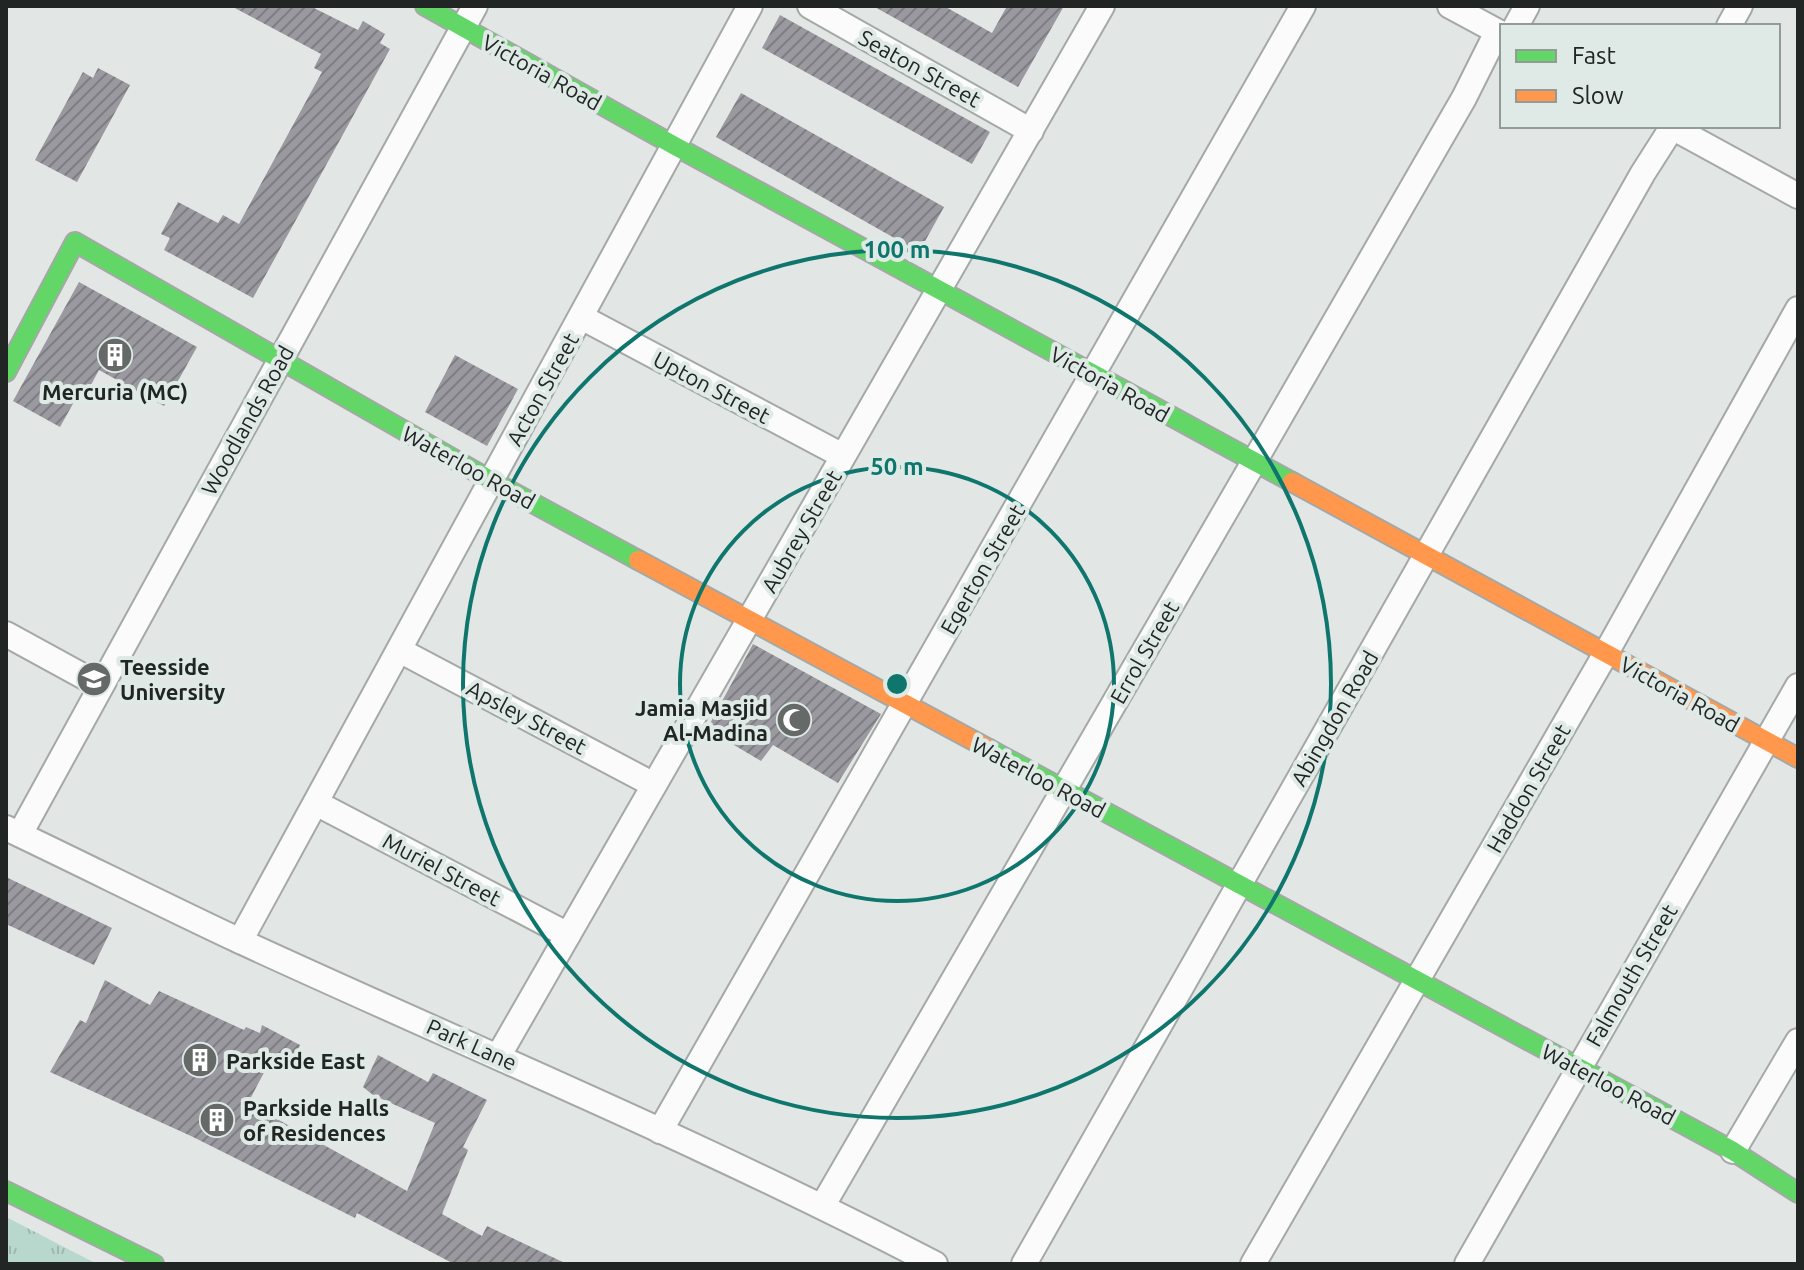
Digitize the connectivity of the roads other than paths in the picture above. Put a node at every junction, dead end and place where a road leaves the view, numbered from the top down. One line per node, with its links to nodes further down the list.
1 (425, 6): 9 (street, Victoria Road)
2 (750, 6): 17 (street, Acton Street)
3 (810, 6): 16 (street, Seaton Street)
4 (1102, 6): 16 (street, Aubrey Street)
5 (1303, 6): 24 (street, Egerton Street)
6 (1450, 6): 12 (street)
7 (1527, 6): 10 (street, Errol Street)
8 (1740, 6): 11 (street)
9 (469, 17): 17 (street, Victoria Road); 22 (street, Woodlands Road)
10 (1511, 24)
11 (1730, 24)
12 (1500, 29)
13 (1500, 39): 26 (street, Errol Street)
14 (1671, 128): 28 (street, Abingdon Road)
15 (1676, 128): 18 (street)
16 (1031, 131): 19 (street, Aubrey Street)
17 (675, 146): 19 (street, Victoria Road); 21 (street, Acton Street)
18 (1798, 196)
19 (939, 290): 24 (street, Victoria Road); 25 (street, Aubrey Street)
20 (1798, 309): 32 (street, Haddon Street)
21 (581, 317): 25 (street, Upton Street); 27 (street, Acton Street)
22 (280, 361): 23 (street, Waterloo Road); 27 (street, Waterloo Road); 33 (street, Woodlands Road)
23 (6, 372)
24 (1093, 374): 26 (street, Victoria Road); 35 (street, Egerton Street)
25 (843, 456): 29 (street, Aubrey Street)
26 (1254, 462): 28 (street, Victoria Road); 39 (street, Errol Street)
27 (492, 481): 29 (street, Waterloo Road); 31 (street, Acton Street)
28 (1426, 556): 32 (street, Victoria Road); 42 (street, Abingdon Road)
29 (749, 620): 35 (street, Waterloo Road); 38 (street, Aubrey Street)
30 (6, 634): 33 (street)
31 (399, 650): 38 (street, Apsley Street); 40 (street, Acton Street)
32 (1606, 653): 36 (street, Victoria Road); 45 (street, Haddon Street)
33 (101, 686): 41 (street, Woodlands Road)
34 (1798, 686): 36 (street, Falmouth Street)
35 (904, 704): 39 (street, Waterloo Road); 49 (street, Egerton Street)
36 (1766, 741): 37 (street, Victoria Road); 48 (street, Falmouth Street)
37 (1798, 758)
38 (654, 785): 43 (street, Aubrey Street)
39 (1064, 790): 42 (street, Waterloo Road); 53 (street, Errol Street)
40 (316, 803): 43 (street, Muriel Street); 44 (street, Acton Street)
41 (13, 831): 44 (street, Park Lane)
42 (1240, 884): 45 (street, Waterloo Road); 56 (street, Abingdon Road)
43 (568, 935): 47 (street, Aubrey Street)
44 (240, 941): 47 (street, Park Lane)
45 (1417, 981): 48 (street, Waterloo Road); 57 (street, Haddon Street)
46 (1798, 1041): 50 (street)
47 (499, 1055): 49 (street, Park Lane)
48 (1578, 1068): 50 (street, Waterloo Road); 58 (street, Falmouth Street)
49 (660, 1131): 53 (street, Park Lane)
50 (1733, 1151): 52 (street, Waterloo Road)
51 (6, 1191): 54 (street)
52 (1798, 1193)
53 (823, 1205): 55 (street, Park Lane)
54 (154, 1264)
55 (935, 1264)
56 (1024, 1264)
57 (1253, 1264)
58 (1467, 1264)

